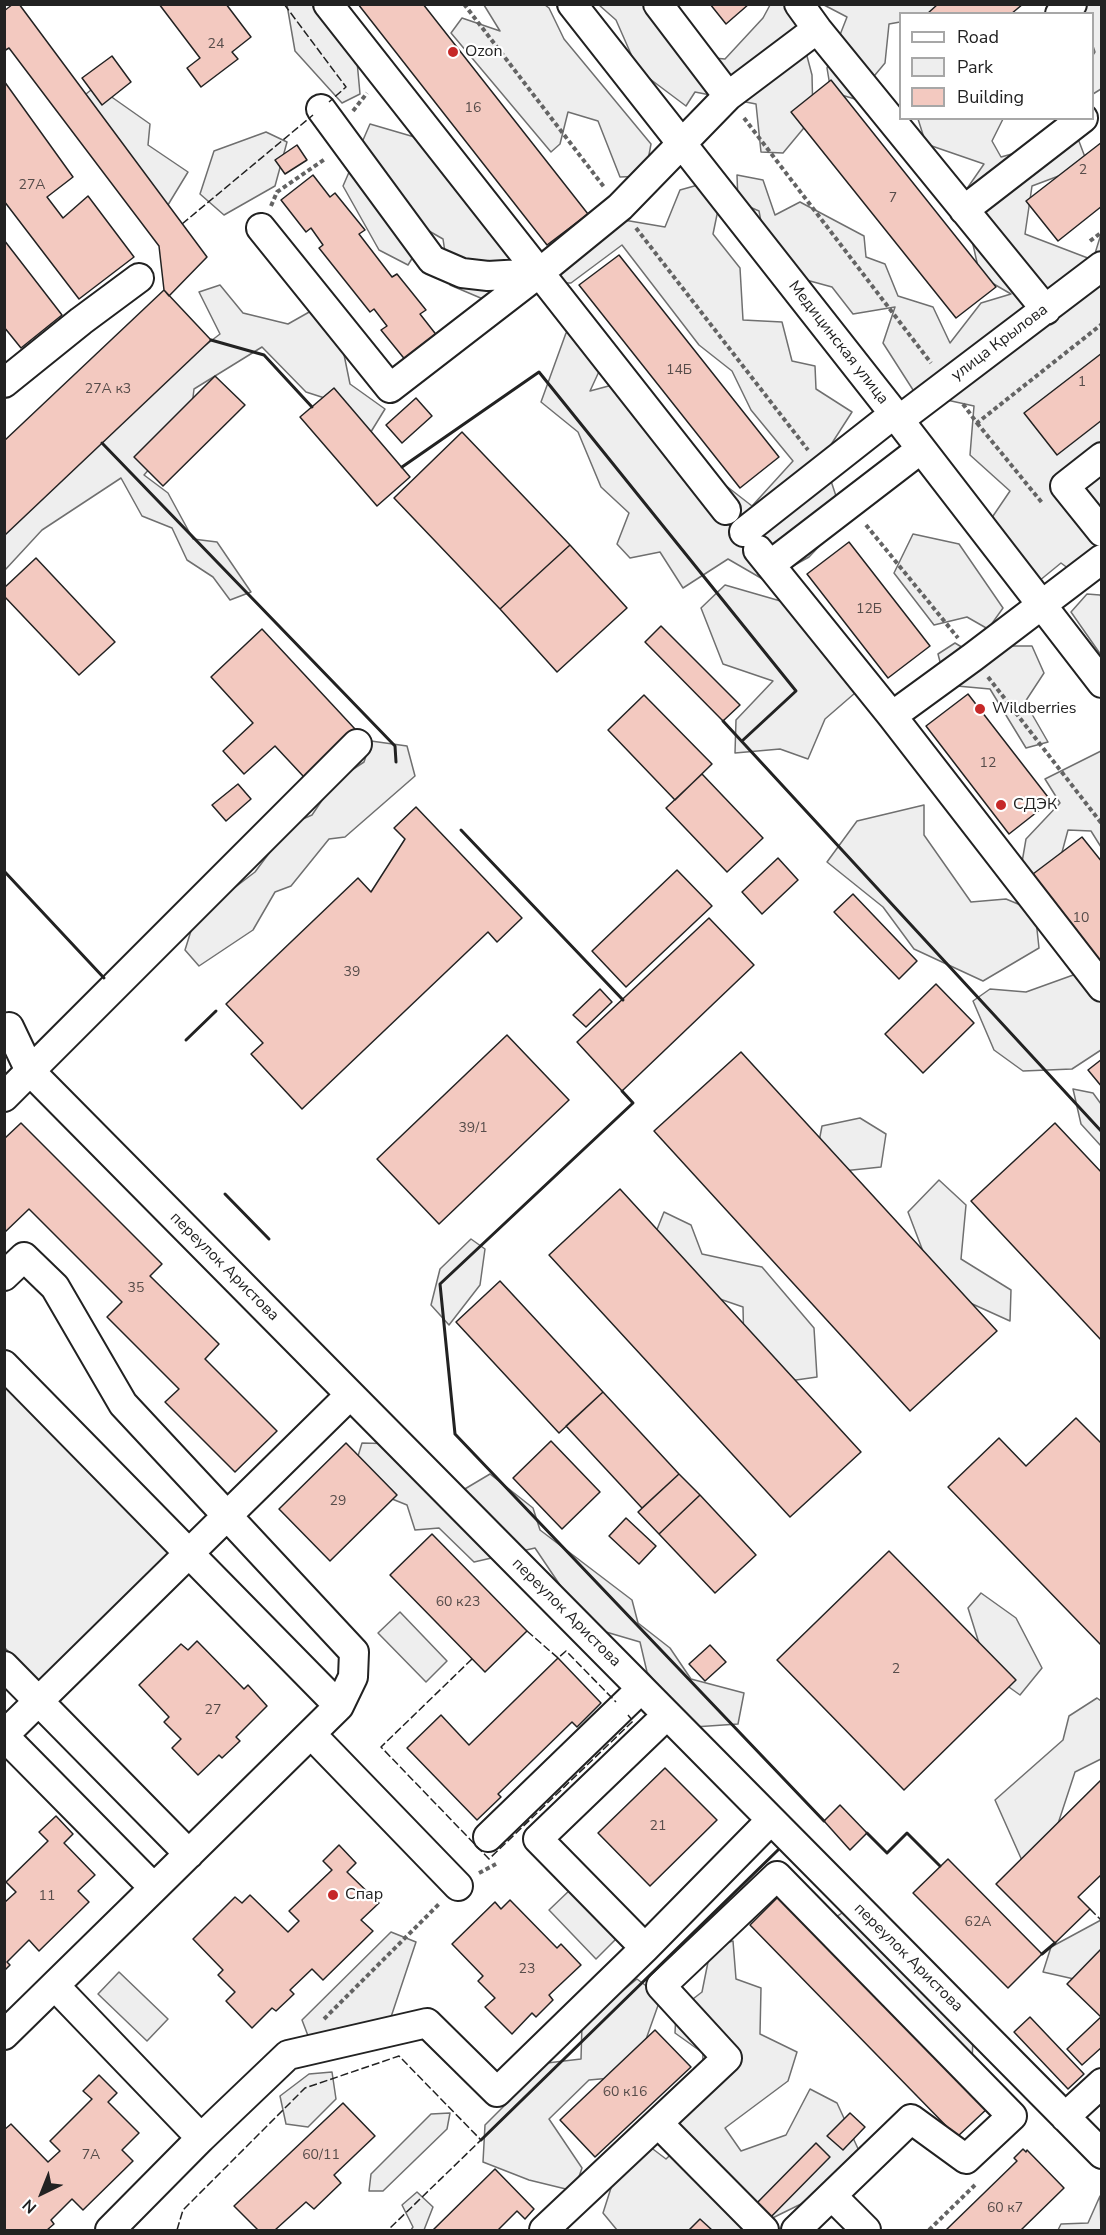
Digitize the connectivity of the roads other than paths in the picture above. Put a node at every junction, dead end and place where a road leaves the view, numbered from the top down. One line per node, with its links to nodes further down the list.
1 (328, 4): 15 (street)
2 (572, 4): 11 (street, Медицинская улица)
3 (658, 4): 6 (street)
4 (799, 4): 5 (street)
5 (818, 29): 6 (street); 8 (street)
6 (728, 96): 11 (street)
7 (321, 109): 15 (street)
8 (899, 114)
9 (1080, 120): 12 (street)
10 (909, 125): 12 (street)
11 (682, 144): 15 (street); 19 (street, Медицинская улица)
12 (964, 210): 17 (street)
13 (261, 228): 15 (street)
14 (1101, 266): 17 (street, улица Крылова)
15 (539, 273): 22 (street)
16 (139, 278): 18 (street)
17 (1046, 310): 19 (street, улица Крылова)
18 (4, 383)
19 (896, 417): 20 (street, Медицинская улица); 24 (street, улица Крылова)
20 (921, 449): 24 (street); 26 (street, Медицинская улица)
21 (1101, 457): 23 (street)
22 (726, 510)
23 (1101, 532)
24 (757, 549): 28 (street)
25 (1101, 558): 26 (street)
26 (1041, 605): 27 (street, Медицинская улица); 28 (street)
27 (1101, 683)
28 (892, 716): 30 (street)
29 (357, 744): 32 (street)
30 (1101, 987)
31 (9, 1027): 32 (street, переулок Аристова)
32 (30, 1071): 33 (street); 36 (street, переулок Аристова)
33 (4, 1097)
34 (4, 1276): 37 (street)
35 (4, 1365): 38 (street)
36 (350, 1395): 37 (street); 40 (street, переулок Аристова)
37 (228, 1515): 38 (street); 42 (street)
38 (189, 1553): 41 (street); 42 (street)
39 (4, 1666): 41 (street)
40 (641, 1689): 43 (street, переулок Аристова); 47 (street)
41 (39, 1701): 45 (street); 48 (street)
42 (339, 1706): 44 (street)
43 (667, 1715): 46 (street, переулок Аристова); 51 (street)
44 (311, 1734): 48 (street); 49 (street)
45 (4, 1736): 50 (street)
46 (771, 1820): 51 (street); 55 (street, переулок Аристова)
47 (493, 1850)
48 (189, 1854): 50 (street)
49 (458, 1886)
50 (154, 1888): 52 (street)
51 (645, 1948): 57 (street)
52 (55, 1986): 53 (street); 57 (street)
53 (4, 2035)
54 (1101, 2083): 55 (street)
55 (1065, 2117): 58 (street, переулок Аристова)
56 (658, 2123): 59 (street); 61 (street); 62 (street)
57 (201, 2138): 60 (street)
58 (1101, 2154)
59 (832, 2196): 63 (street); 64 (street)
60 (110, 2230)
61 (544, 2230)
62 (764, 2230)
63 (796, 2230)
64 (866, 2230)

